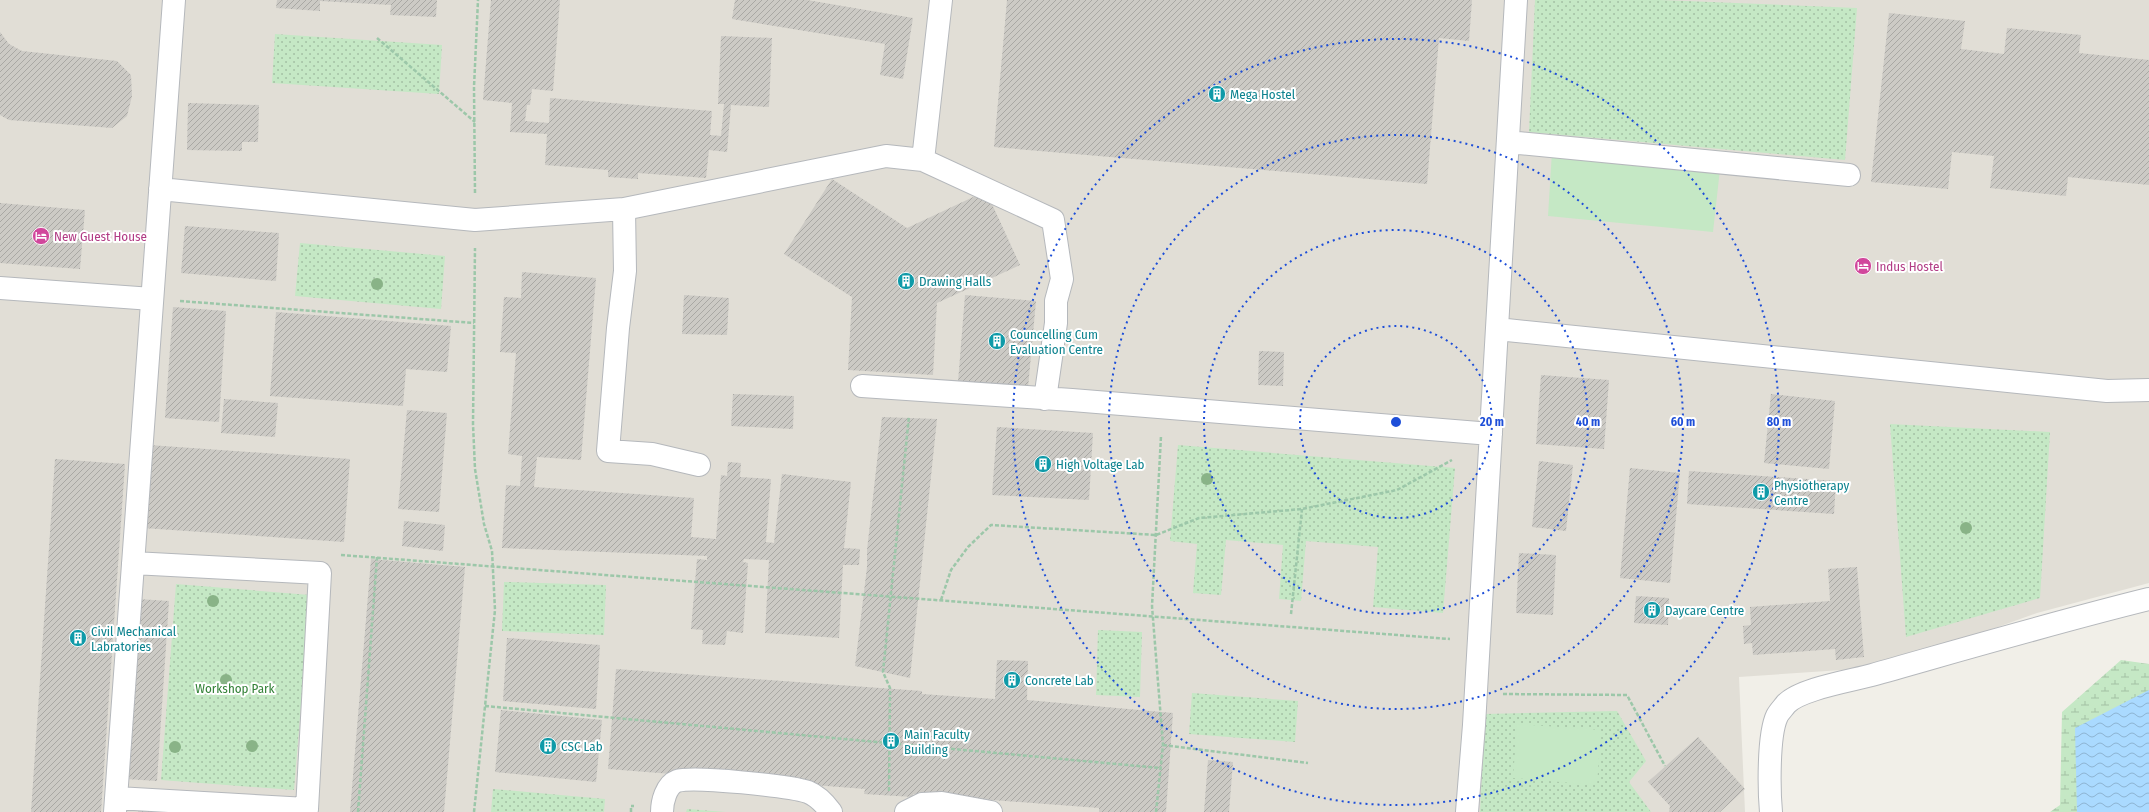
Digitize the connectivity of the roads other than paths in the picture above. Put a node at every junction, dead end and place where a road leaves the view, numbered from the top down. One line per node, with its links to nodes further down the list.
1 (174, 0): 7 (street)
2 (941, 0): 5 (street)
3 (1516, 0): 4 (street)
4 (1508, 142): 6 (street); 11 (street)
5 (923, 160): 8 (street); 14 (street)
6 (1849, 175)
7 (160, 189): 8 (street); 10 (street)
8 (624, 209): 16 (street)
9 (0, 288): 10 (street)
10 (152, 300): 17 (street)
11 (1497, 328): 13 (street); 15 (street)
12 (862, 386): 14 (street)
13 (2149, 390)
14 (1045, 399): 15 (street)
15 (1491, 434): 24 (street)
16 (699, 465)
17 (133, 563): 19 (street); 19 (street)
18 (2149, 599): 25 (street)
19 (116, 805)
20 (662, 812): 21 (street)
21 (831, 812)
22 (906, 812): 23 (street)
23 (991, 812)
24 (1467, 812)
25 (1771, 812)

